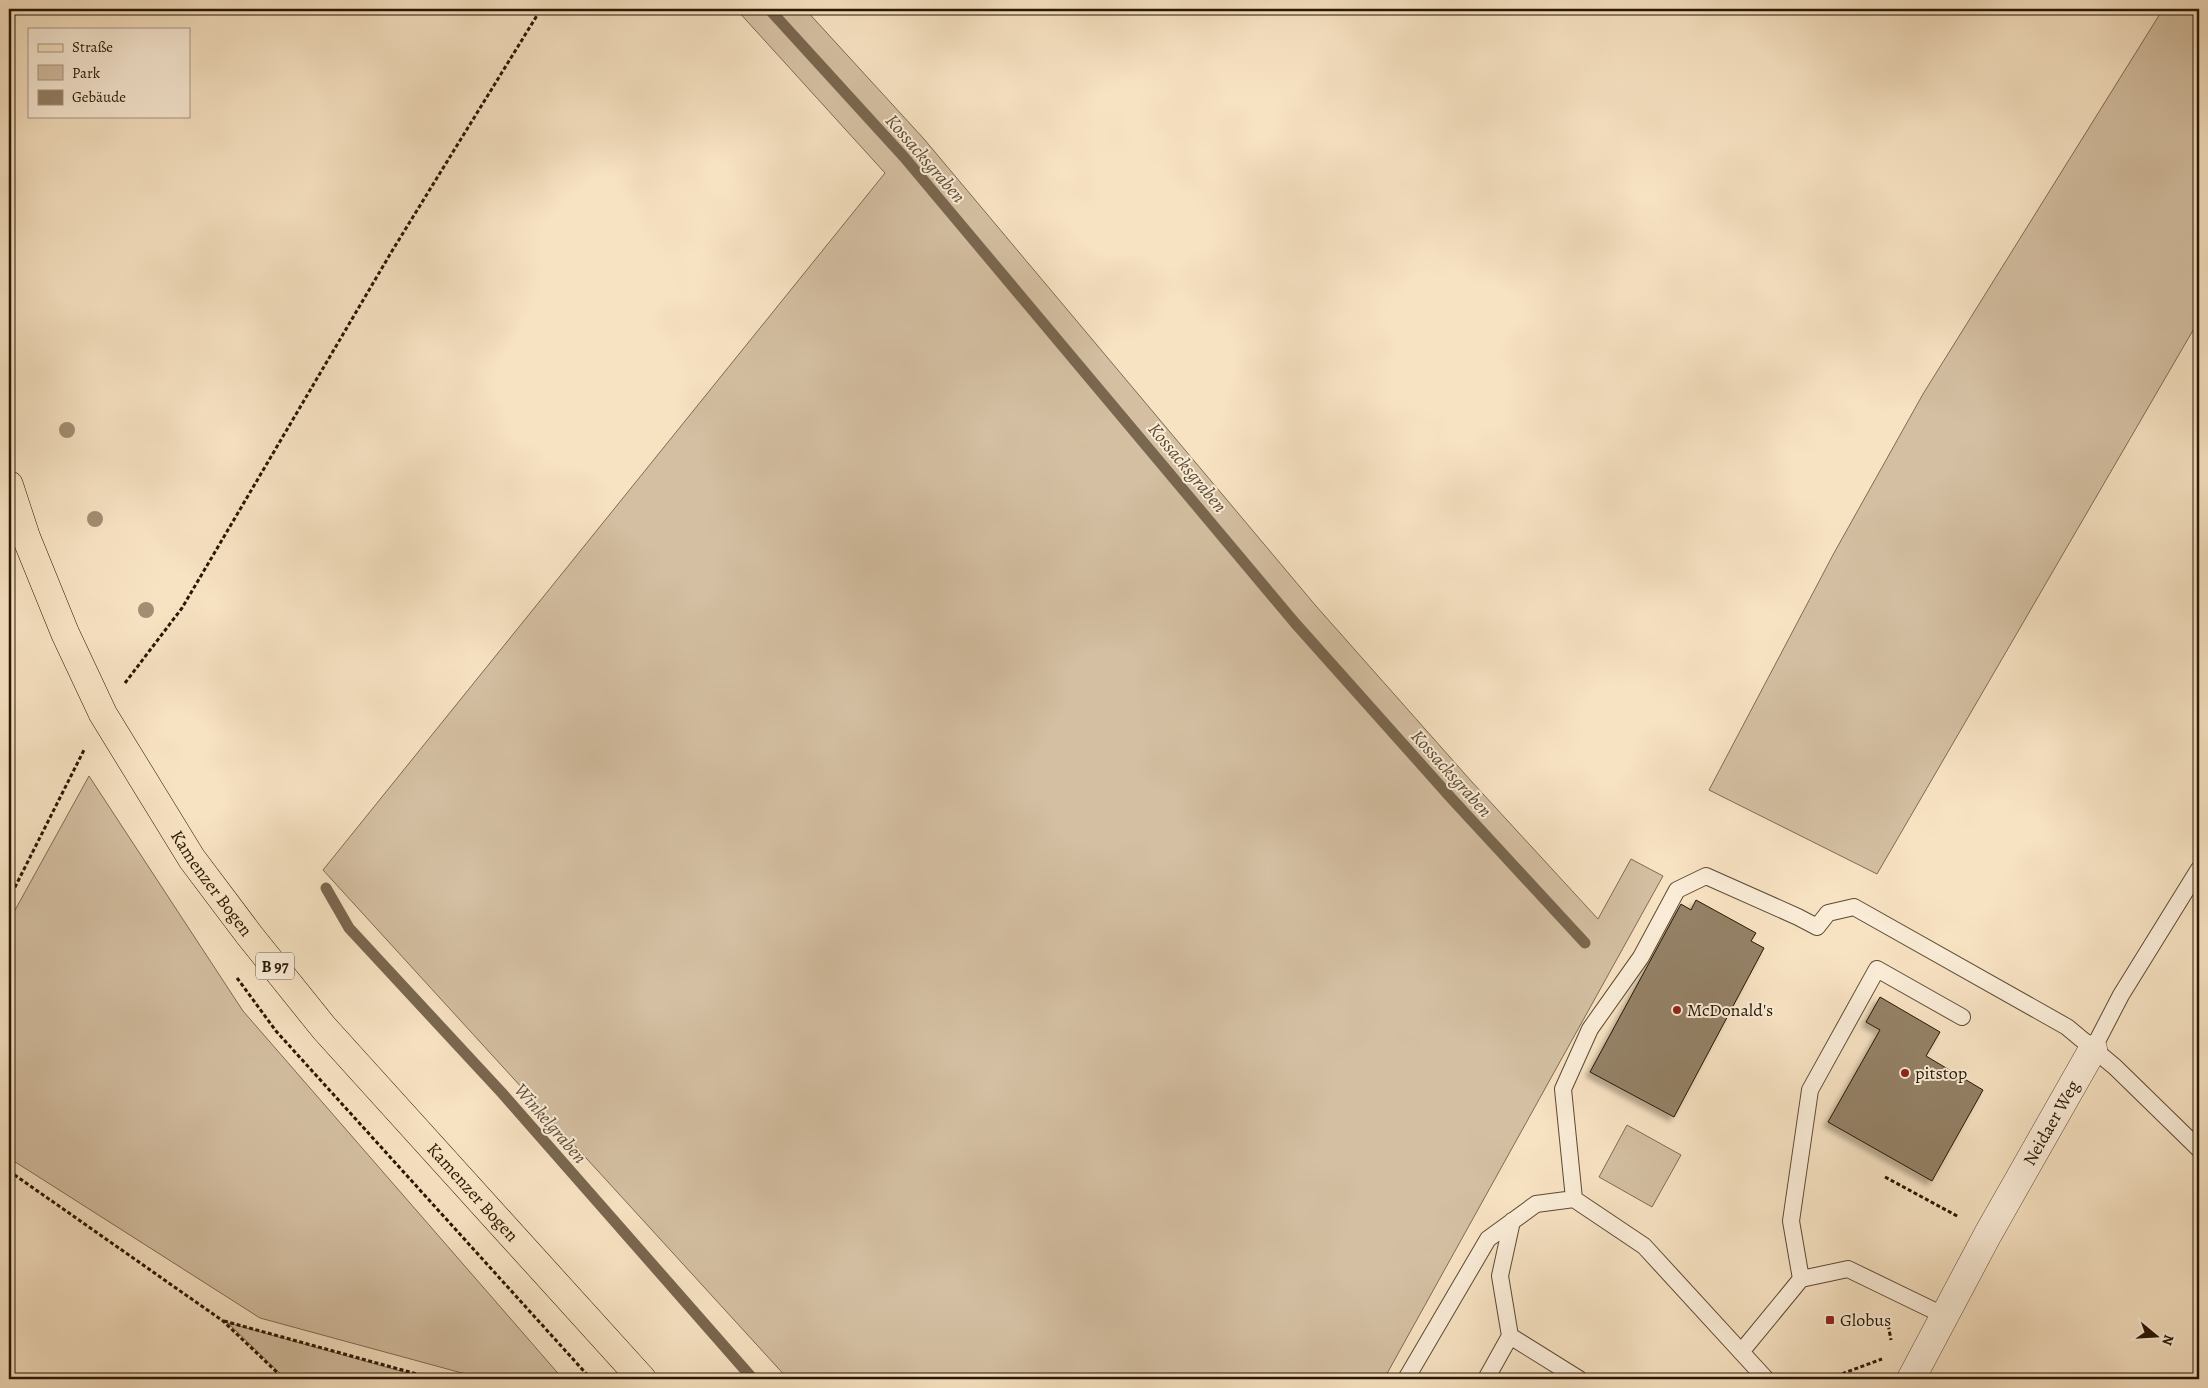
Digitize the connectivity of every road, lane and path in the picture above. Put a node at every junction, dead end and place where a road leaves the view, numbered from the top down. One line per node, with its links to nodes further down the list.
1 (542, 9): 3 (path)
2 (9, 485): 3 (main road, Kamenzer Bogen / B 97)
3 (103, 714): 5 (path); 22 (main road, Kamenzer Bogen / B 97)
4 (2199, 869): 7 (lane, Neidaer Weg)
5 (9, 899)
6 (1962, 1017): 14 (lane)
7 (2093, 1049): 8 (lane); 11 (lane); 13 (street, Neidaer Weg)
8 (2199, 1149)
9 (9, 1171): 16 (path)
10 (1885, 1177): 13 (path)
11 (1574, 1199): 12 (lane); 18 (lane)
12 (1512, 1221): 17 (lane); 23 (lane)
13 (1988, 1234): 15 (street, Neidaer Weg)
14 (1801, 1279): 15 (lane); 18 (lane)
15 (1945, 1316): 28 (street, Neidaer Weg)
16 (223, 1321): 20 (path); 21 (path)
17 (1510, 1336): 24 (lane); 25 (lane)
18 (1741, 1352): 26 (lane)
19 (1885, 1358): 27 (path)
20 (284, 1379)
21 (435, 1379)
22 (642, 1379)
23 (1406, 1379)
24 (1486, 1379)
25 (1579, 1379)
26 (1766, 1379)
27 (1838, 1379)
28 (1911, 1379)

